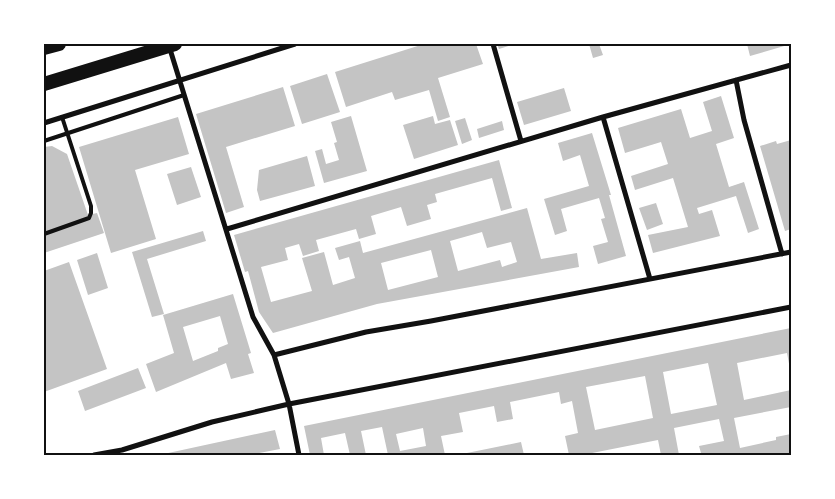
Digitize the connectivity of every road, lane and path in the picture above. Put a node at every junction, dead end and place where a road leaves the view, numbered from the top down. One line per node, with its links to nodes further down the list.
1 (59, 44): 5 (highway)
2 (295, 44): 7 (street)
3 (492, 44): 16 (street)
4 (172, 45): 7 (street); 9 (highway)
5 (44, 48)
6 (791, 65): 8 (street)
7 (179, 79): 10 (street); 11 (street)
8 (736, 80): 12 (street); 20 (street)
9 (44, 84)
10 (184, 95): 14 (lane); 17 (street)
11 (62, 117): 13 (street); 14 (lane)
12 (603, 117): 16 (street); 21 (street)
13 (44, 123)
14 (67, 133): 15 (lane); 18 (lane)
15 (44, 140)
16 (521, 141): 17 (street)
17 (227, 229): 23 (street)
18 (44, 234)
19 (791, 252): 20 (street)
20 (782, 254): 21 (street)
21 (650, 279): 23 (street)
22 (791, 307): 24 (street)
23 (274, 355): 24 (street)
24 (289, 404): 25 (street); 26 (street)
25 (94, 455)
26 (299, 455)

